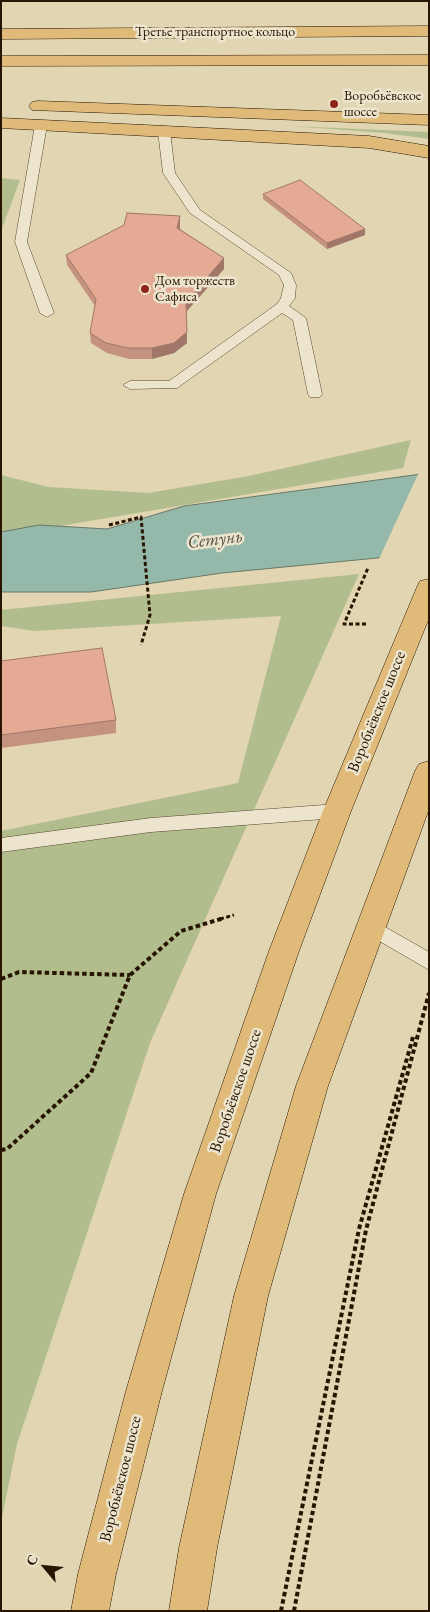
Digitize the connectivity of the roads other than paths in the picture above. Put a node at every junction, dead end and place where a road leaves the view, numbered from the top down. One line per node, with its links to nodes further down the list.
1 (429, 31): 2 (main road, Третье транспортное кольцо)
2 (1, 34)
3 (429, 60): 4 (main road, Третье транспортное кольцо)
4 (1, 61)
5 (21, 106): 6 (main road)
6 (429, 120)
7 (1, 123): 8 (main road)
8 (41, 125): 9 (main road); 12 (lane)
9 (164, 131): 10 (main road); 11 (lane)
10 (429, 152)
11 (282, 307): 13 (lane); 14 (lane)
12 (46, 313)
13 (130, 384)
14 (315, 394)
15 (429, 587): 17 (main road, Воробьёвское шоссе)
16 (429, 771): 19 (main road)
17 (337, 811): 18 (lane); 21 (main road, Воробьёвское шоссе)
18 (1, 845)
19 (371, 928): 20 (lane); 22 (main road)
20 (429, 962)
21 (90, 1611)
22 (188, 1611)

